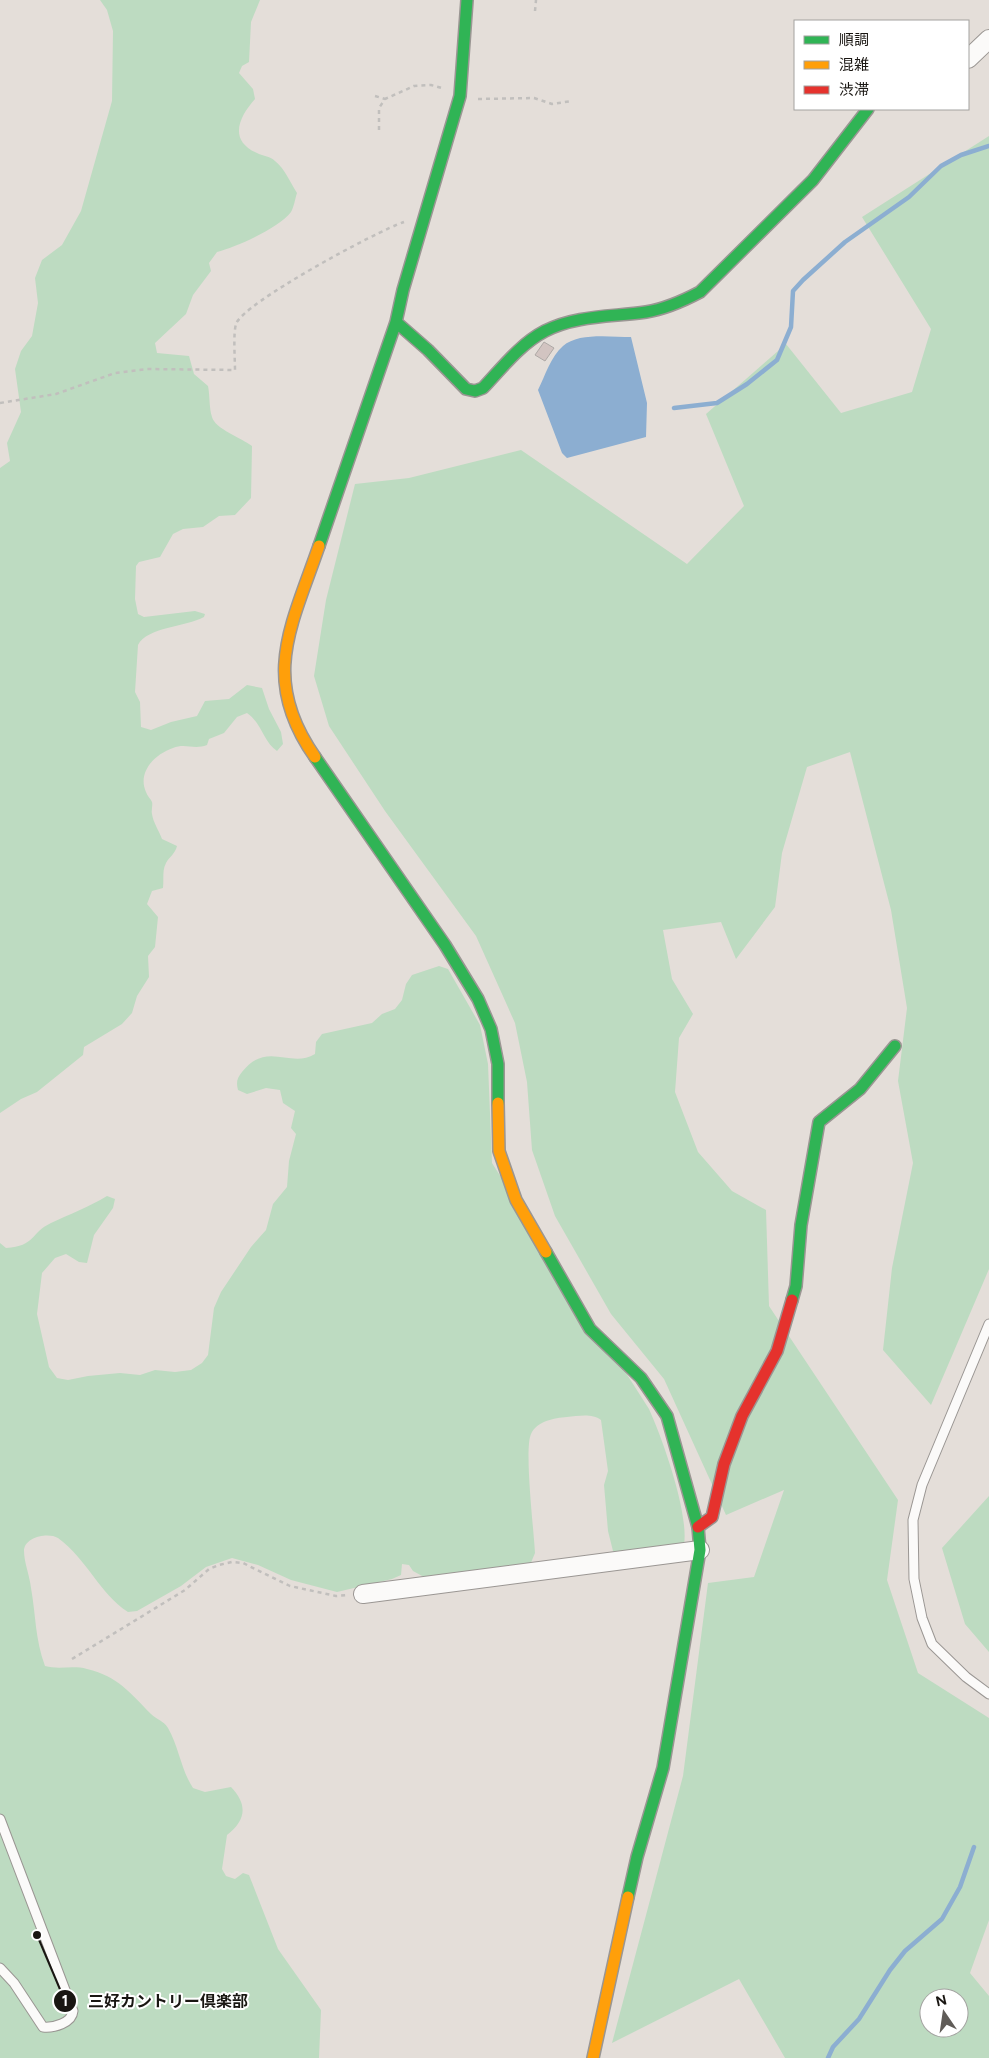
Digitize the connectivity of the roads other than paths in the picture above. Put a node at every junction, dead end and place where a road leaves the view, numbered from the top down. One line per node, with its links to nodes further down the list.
1 (467, 0): 5 (street)
2 (989, 39): 3 (street)
3 (969, 58)
4 (867, 110): 5 (street)
5 (396, 322): 8 (street)
6 (895, 1046): 8 (street)
7 (989, 1324): 11 (lane)
8 (698, 1527): 9 (street)
9 (700, 1550): 10 (street); 14 (street)
10 (363, 1594)
11 (989, 1694)
12 (0, 1819): 13 (lane)
13 (0, 1968)
14 (593, 2058)

